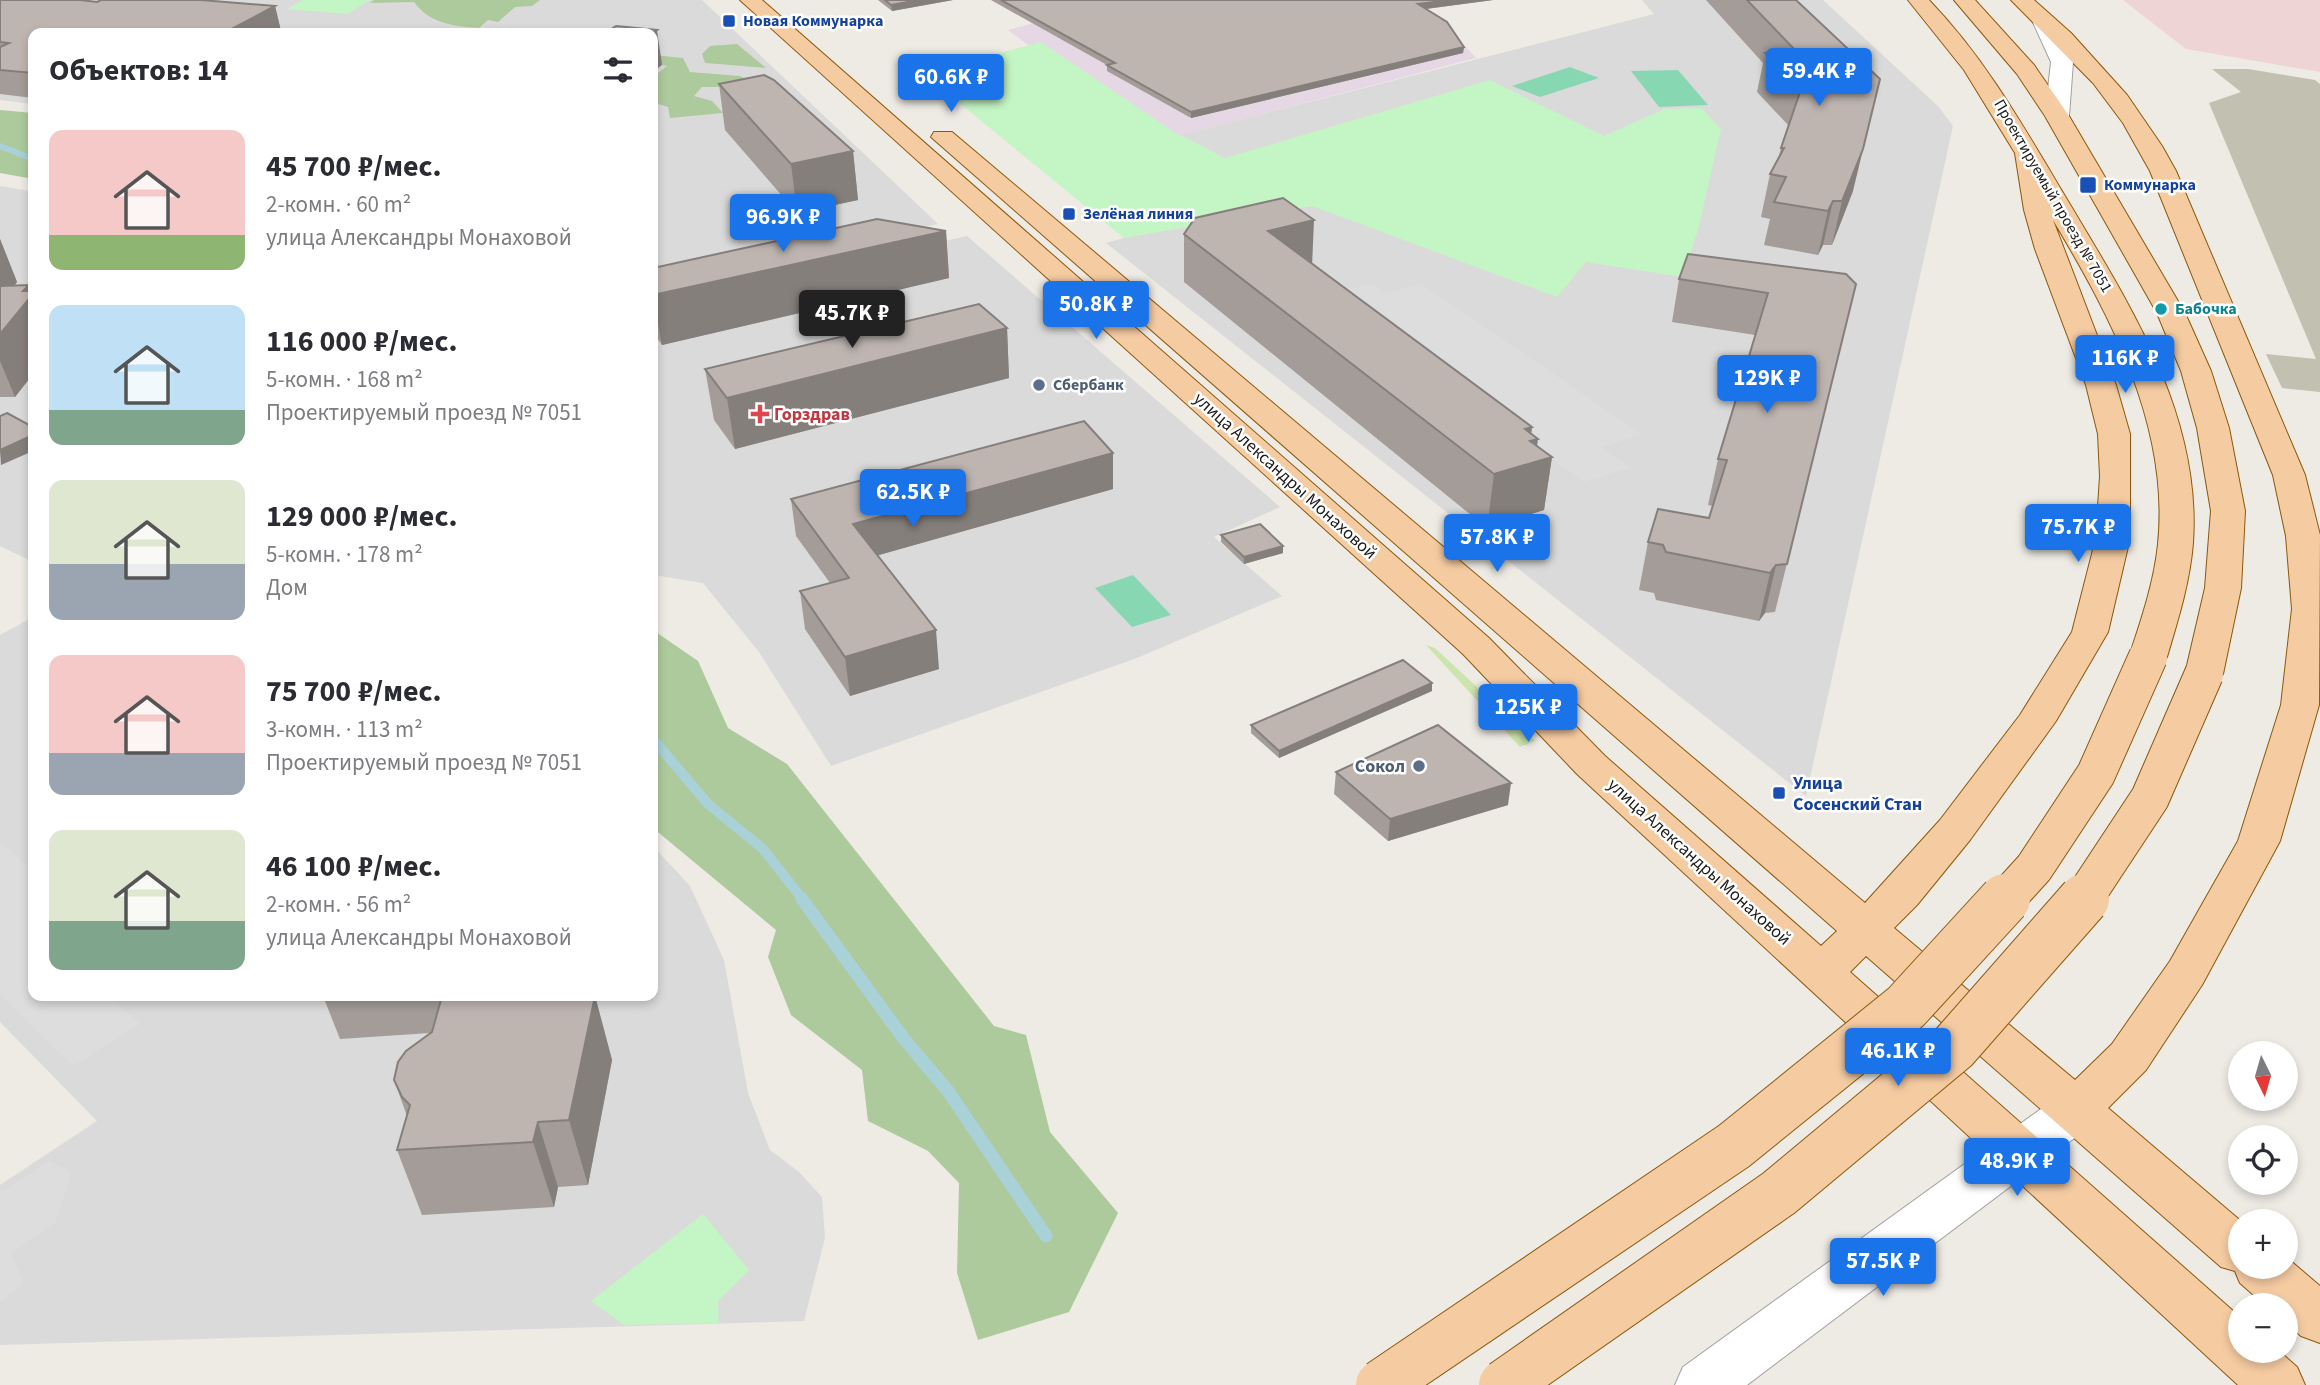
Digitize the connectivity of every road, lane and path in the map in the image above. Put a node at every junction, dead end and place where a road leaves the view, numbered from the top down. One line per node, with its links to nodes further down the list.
1 (750, 0): 11 (main road, улица Александры Монаховой)
2 (784, 0): 6 (main road)
3 (1918, 0): 9 (main road, Проектируемый проезд № 7051)
4 (1964, 0): 7 (main road)
5 (2032, 9): 7 (street); 12 (main road)
6 (822, 32)
7 (2057, 116): 18 (main road, bridge)
8 (921, 118): 10 (main road, улица Александры Монаховой)
9 (2027, 152): 10 (main road); 17 (main road, Проектируемый проезд № 7051, bridge)
10 (1866, 930): 11 (main road); 12 (main road, улица Александры Монаховой)
11 (1822, 972): 13 (main road, улица Александры Монаховой)
12 (2076, 1110): 13 (street); 14 (main road, улица Александры Монаховой)
13 (2020, 1152): 19 (street); 20 (main road, улица Александры Монаховой)
14 (2228, 1241)
15 (2273, 1279): 16 (main road)
16 (2320, 1320)
17 (1381, 1385)
18 (1504, 1385)
19 (1703, 1385)
20 (2277, 1385)

